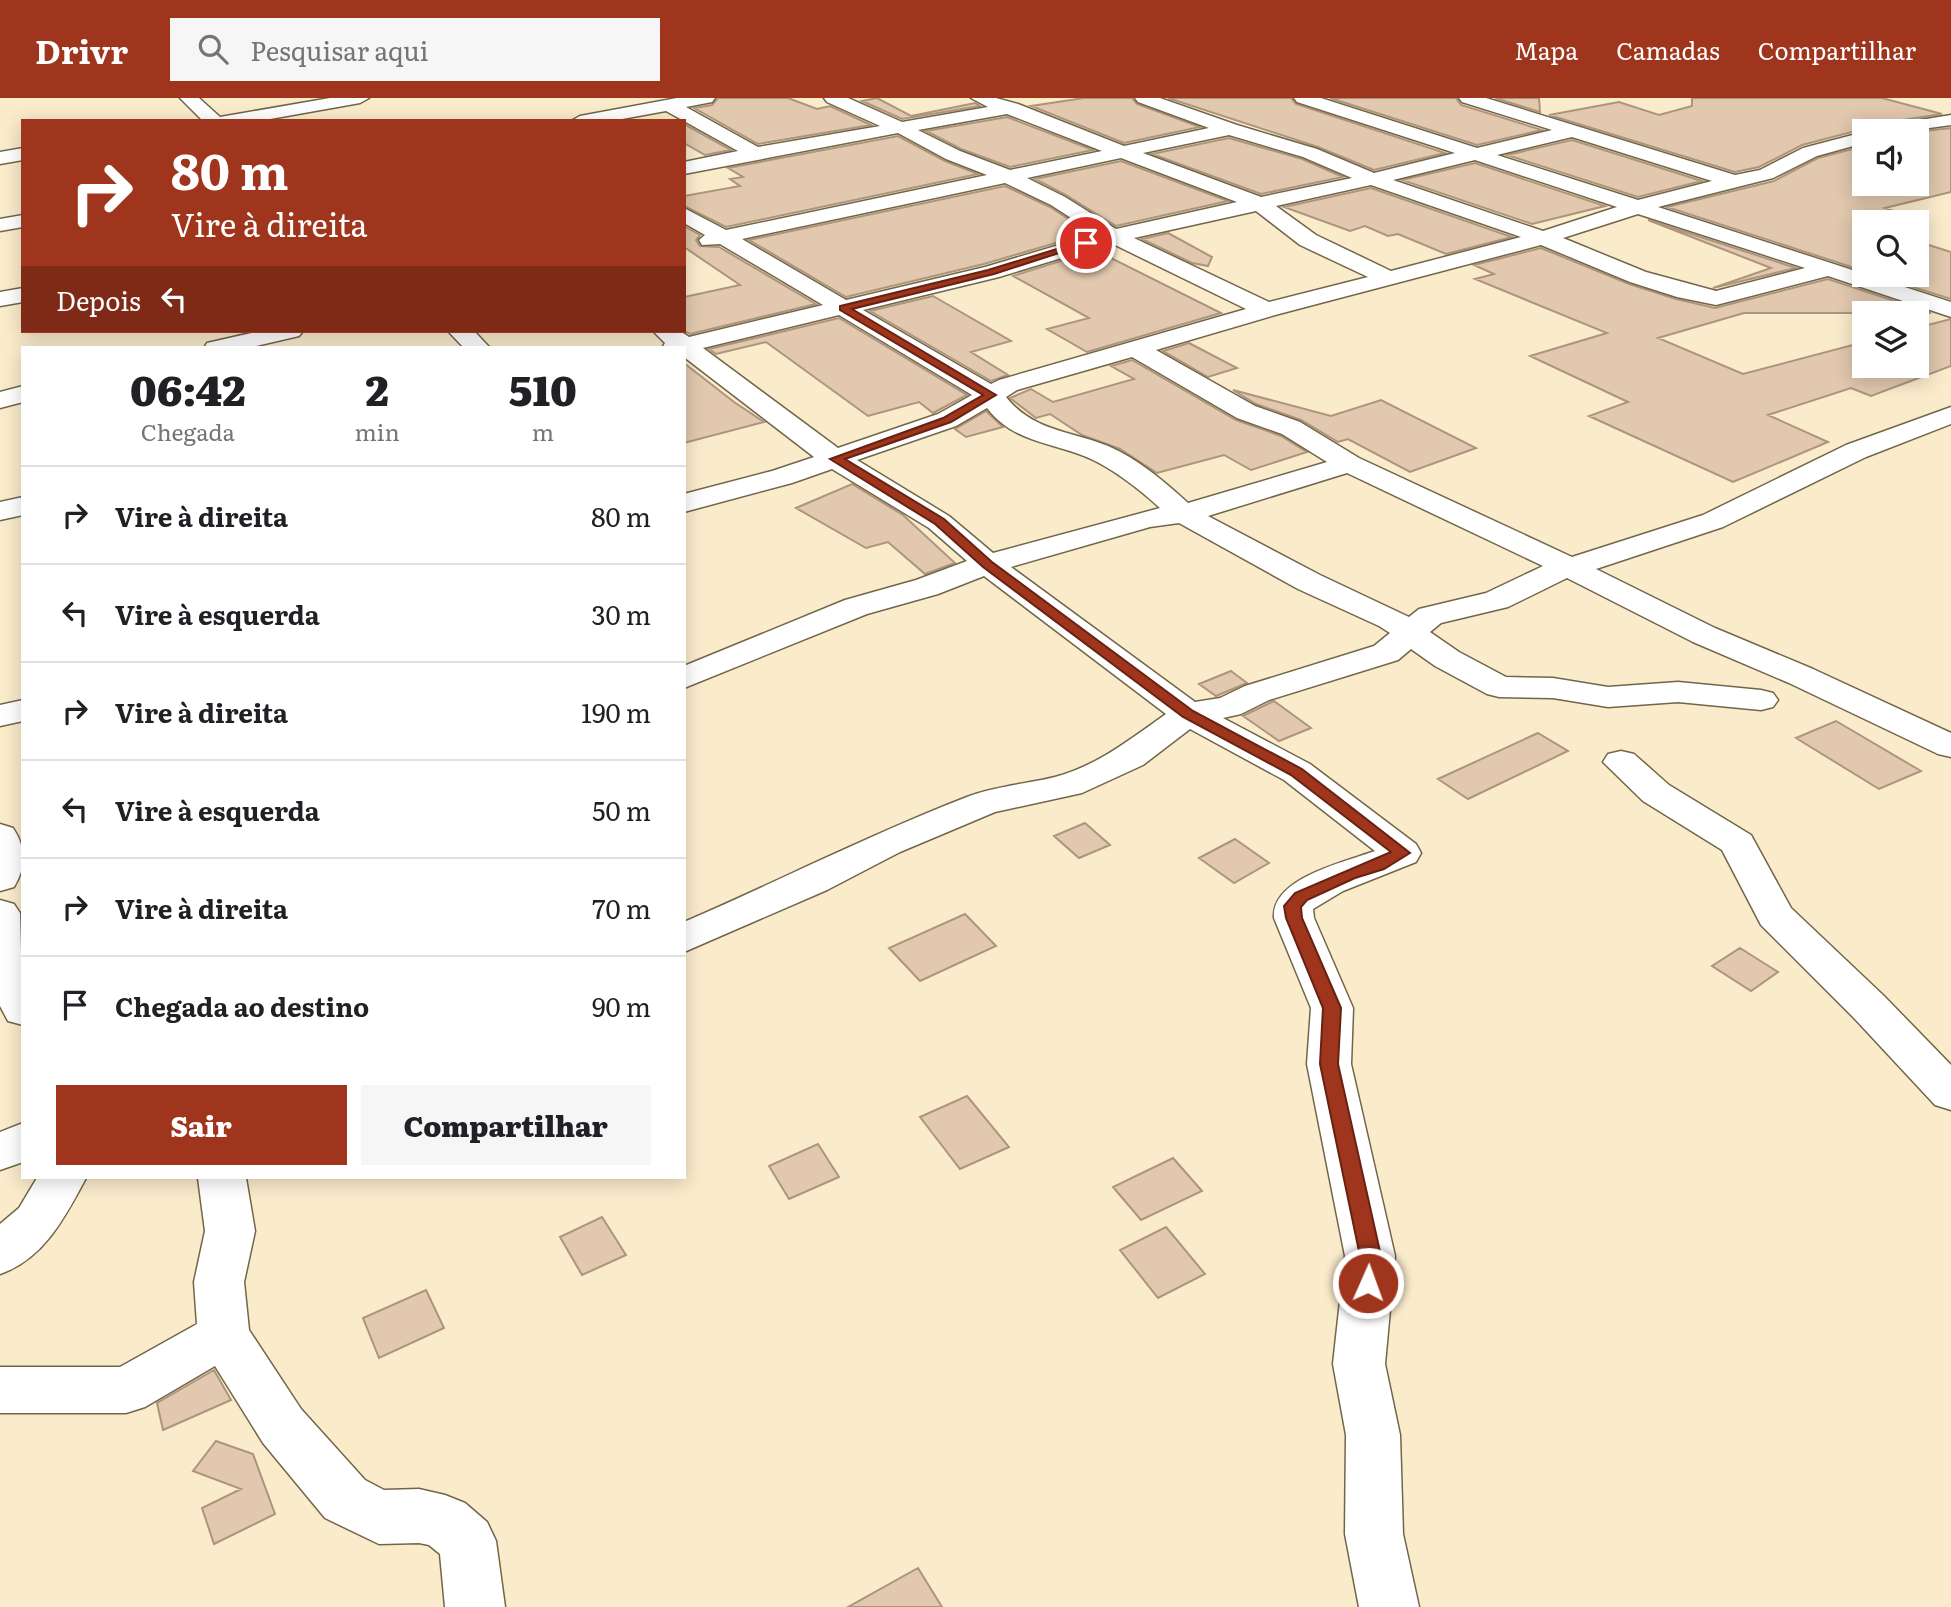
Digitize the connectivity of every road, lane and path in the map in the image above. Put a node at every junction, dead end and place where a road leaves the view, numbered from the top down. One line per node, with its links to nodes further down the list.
1 (189, 98): 15 (street)
2 (706, 98): 10 (street)
3 (833, 98): 21 (street)
4 (980, 98): 12 (street)
5 (1144, 98): 22 (street)
6 (1303, 98): 13 (street)
7 (1468, 98): 23 (street)
8 (1043, 101): 12 (street)
9 (1360, 102): 13 (street)
10 (669, 105): 17 (street); 26 (street)
11 (356, 106): 16 (street)
12 (1005, 109): 21 (street); 25 (street)
13 (1333, 109): 14 (street); 28 (street)
14 (1294, 117)
15 (212, 119)
16 (238, 119)
17 (591, 119)
18 (1951, 120): 20 (street)
19 (1268, 122): 22 (street)
20 (1929, 122)
21 (901, 128): 26 (street); 31 (street)
22 (1229, 130): 25 (street); 32 (street)
23 (1572, 131): 28 (street); 33 (street)
24 (1852, 140): 33 (street)
25 (1122, 152): 31 (street); 34 (street)
26 (755, 153): 30 (street)
27 (21, 154): 29 (street)
28 (1479, 155): 32 (street); 35 (street)
29 (0, 158)
30 (686, 169)
31 (1007, 176): 39 (street); 40 (street)
32 (1372, 179): 34 (street); 41 (street)
33 (1738, 182): 35 (street)
34 (1260, 204): 39 (street); 44 (street)
35 (1637, 206): 41 (street); 43 (street)
36 (686, 215): 40 (street)
37 (21, 221): 38 (street)
38 (0, 225)
39 (1113, 236): 47 (street); 48 (street)
40 (721, 237): 42 (street); 47 (street)
41 (1543, 238): 43 (street); 44 (street)
42 (686, 245)
43 (1829, 269): 49 (street)
44 (1389, 278): 48 (street)
45 (21, 295): 46 (street)
46 (0, 299)
47 (843, 308): 52 (street); 58 (street)
48 (1267, 310): 55 (street)
49 (1951, 310)
50 (282, 333): 53 (street)
51 (462, 333): 54 (street)
52 (675, 342)
53 (225, 346)
54 (476, 346)
55 (1135, 348): 58 (street); 62 (street)
56 (686, 350): 61 (street)
57 (21, 395): 59 (street)
58 (991, 395): 61 (street); 66 (street)
59 (0, 400)
60 (1951, 415): 68 (street)
61 (835, 459): 63 (street); 67 (street)
62 (1349, 464): 66 (street); 68 (street)
63 (686, 502)
64 (21, 507): 65 (street)
65 (0, 512)
66 (1184, 514): 67 (street); 69 (street)
67 (988, 565): 70 (street); 73 (street)
68 (1570, 569): 69 (street); 75 (street)
69 (1408, 633): 71 (street); 73 (street)
70 (686, 677)
71 (1761, 700)
72 (21, 711): 74 (street)
73 (1188, 714): 80 (street); 91 (street)
74 (0, 716)
75 (1951, 746)
76 (1621, 762): 82 (street)
77 (0, 836): 78 (street)
78 (0, 878)
79 (0, 914): 81 (street)
80 (686, 937)
81 (21, 1005)
82 (1951, 1093)
83 (21, 1142): 84 (street)
84 (0, 1152)
85 (61, 1179): 87 (street)
86 (222, 1179): 88 (street)
87 (0, 1254)
88 (224, 1335): 89 (street); 90 (street)
89 (0, 1390)
90 (475, 1607)
91 (1389, 1607)

